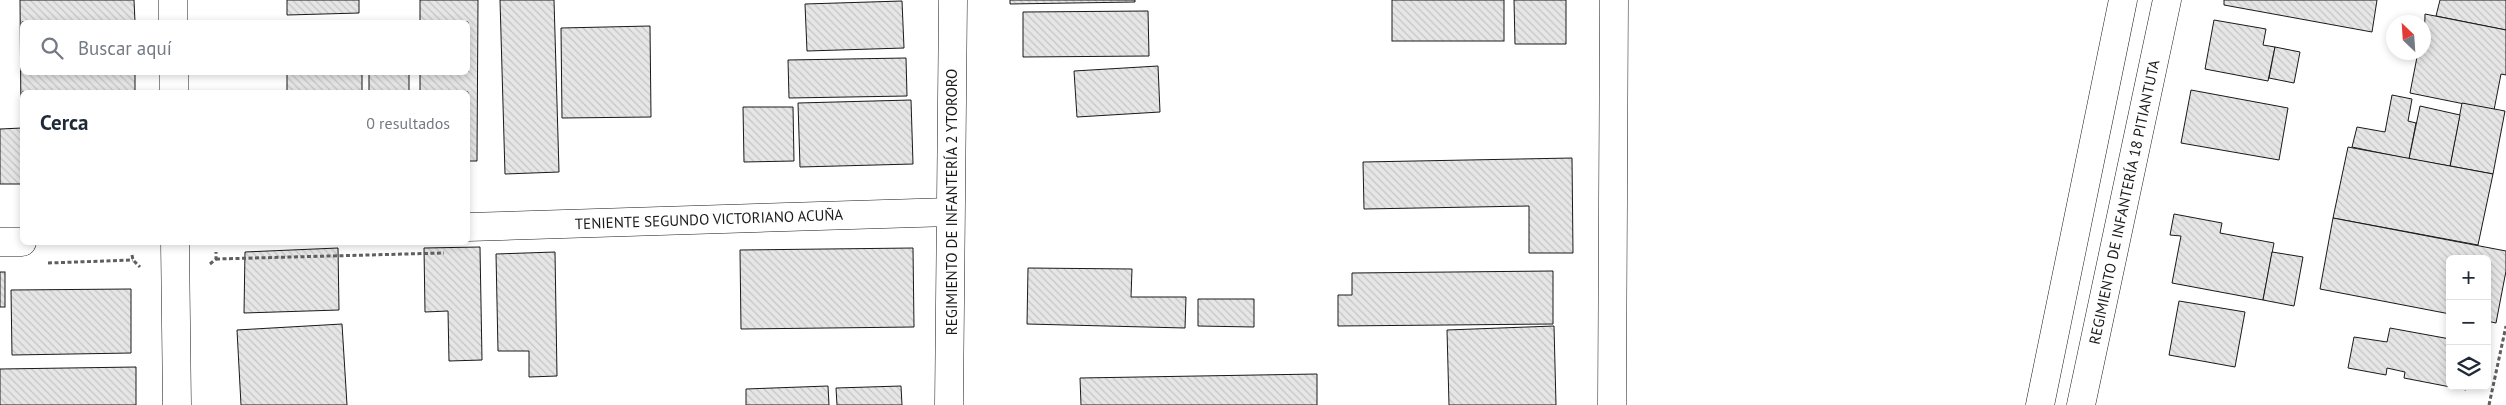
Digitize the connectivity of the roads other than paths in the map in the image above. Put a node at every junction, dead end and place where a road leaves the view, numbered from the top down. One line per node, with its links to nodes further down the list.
1 (173, 0): 6 (street)
2 (952, 0): 9 (street, REGIMIENTO DE INFANTERÍA 2 YTORORO)
3 (1614, 0): 16 (street)
4 (2123, 0): 17 (street)
5 (2167, 0): 18 (street, REGIMIENTO DE INFANTERÍA 18 PITIANTUTA)
6 (173, 20)
7 (174, 75): 8 (street)
8 (174, 90)
9 (950, 212): 10 (street, TENIENTE SEGUNDO VICTORIANO ACUÑA); 15 (street, REGIMIENTO DE INFANTERÍA 2 YTORORO)
10 (470, 227)
11 (0, 242): 12 (street)
12 (20, 242)
13 (176, 245): 14 (street)
14 (176, 405)
15 (949, 405)
16 (1612, 405)
17 (2040, 405)
18 (2082, 405)

